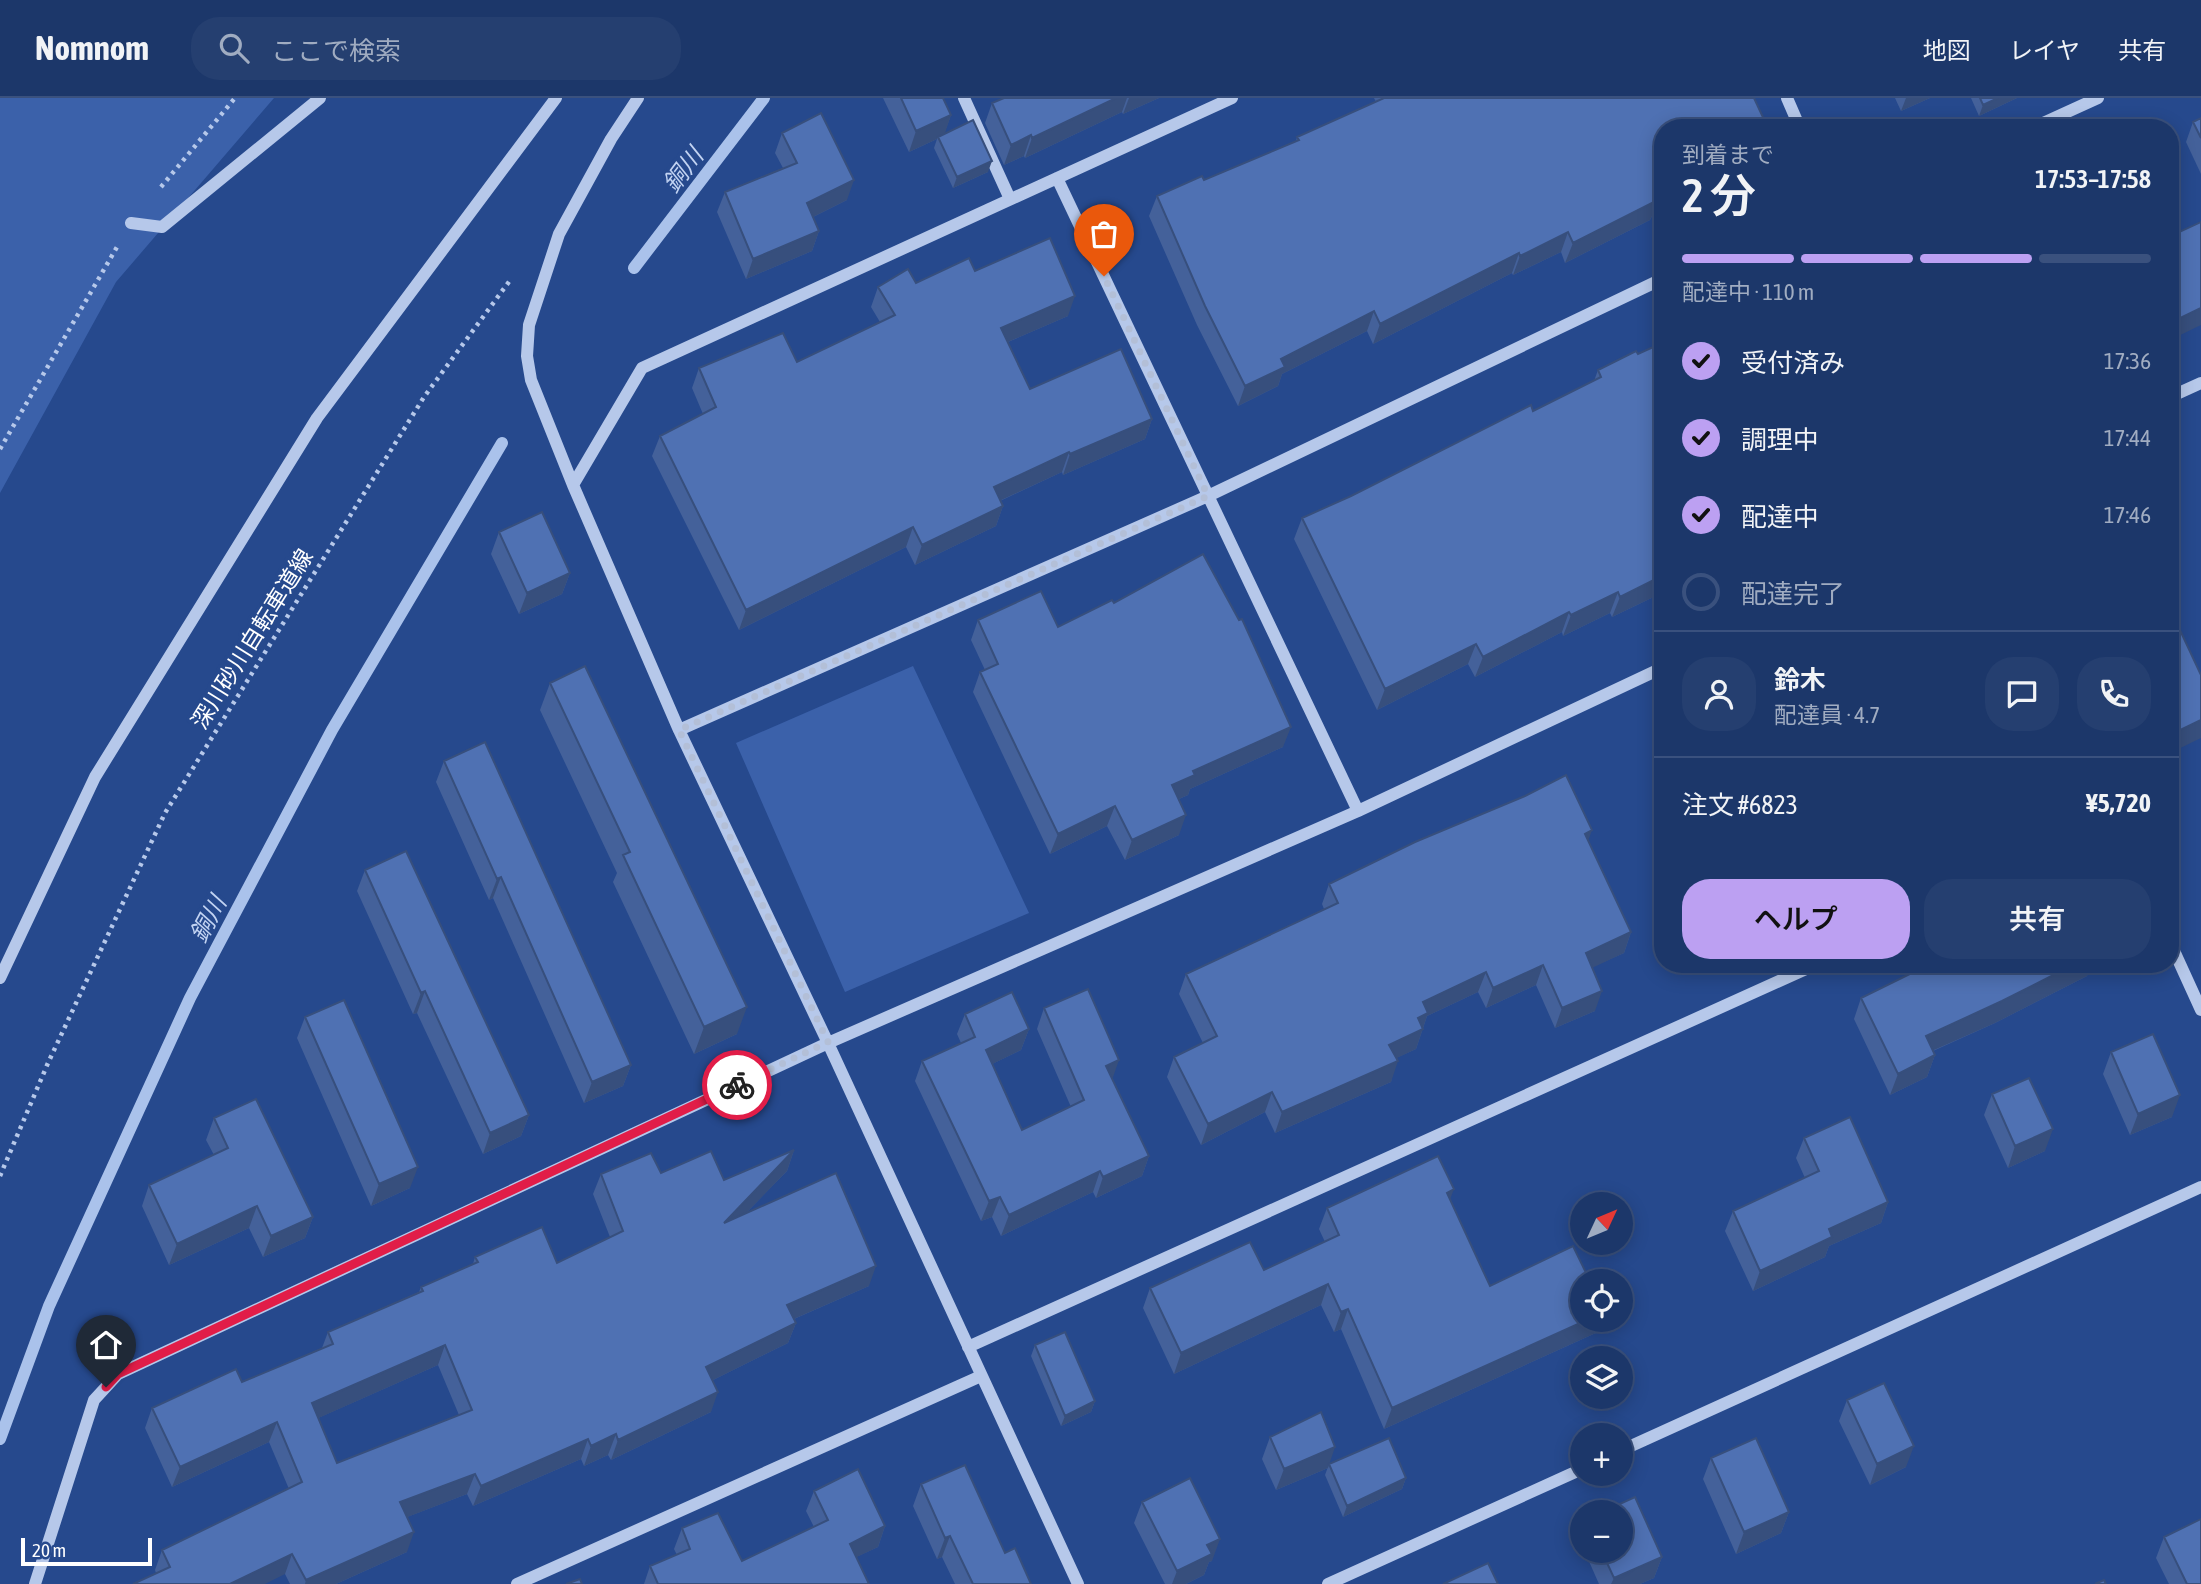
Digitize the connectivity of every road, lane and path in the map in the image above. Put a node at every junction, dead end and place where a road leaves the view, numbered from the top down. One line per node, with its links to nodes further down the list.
1 (235, 98): 13 (path)
2 (320, 98): 13 (street)
3 (556, 98): 26 (street)
4 (638, 98): 19 (street)
5 (964, 98): 12 (street)
6 (1232, 98): 11 (street)
7 (1787, 98): 9 (street)
8 (2098, 98): 10 (street)
9 (1796, 119)
10 (2052, 119)
11 (1057, 178): 12 (street); 20 (street)
12 (1010, 200): 19 (street)
13 (131, 223): 18 (path)
14 (512, 278): 29 (path, 深川砂川自転車道線)
15 (1654, 283): 20 (street)
16 (2201, 383): 17 (street)
17 (2179, 393)
18 (0, 449)
19 (573, 485): 22 (street)
20 (1208, 496): 22 (street); 23 (street)
21 (1654, 672): 23 (street)
22 (679, 730): 28 (street)
23 (1358, 811): 28 (street)
24 (2179, 962): 27 (street)
25 (1797, 973): 31 (street)
26 (0, 978)
27 (2201, 1010)
28 (828, 1042): 31 (street); 35 (street)
29 (0, 1176)
30 (2201, 1187): 33 (street)
31 (968, 1347): 32 (street)
32 (981, 1376): 36 (street); 37 (street)
33 (1633, 1445)
34 (1570, 1474): 38 (street)
35 (35, 1584)
36 (517, 1584)
37 (1078, 1584)
38 (1328, 1584)

